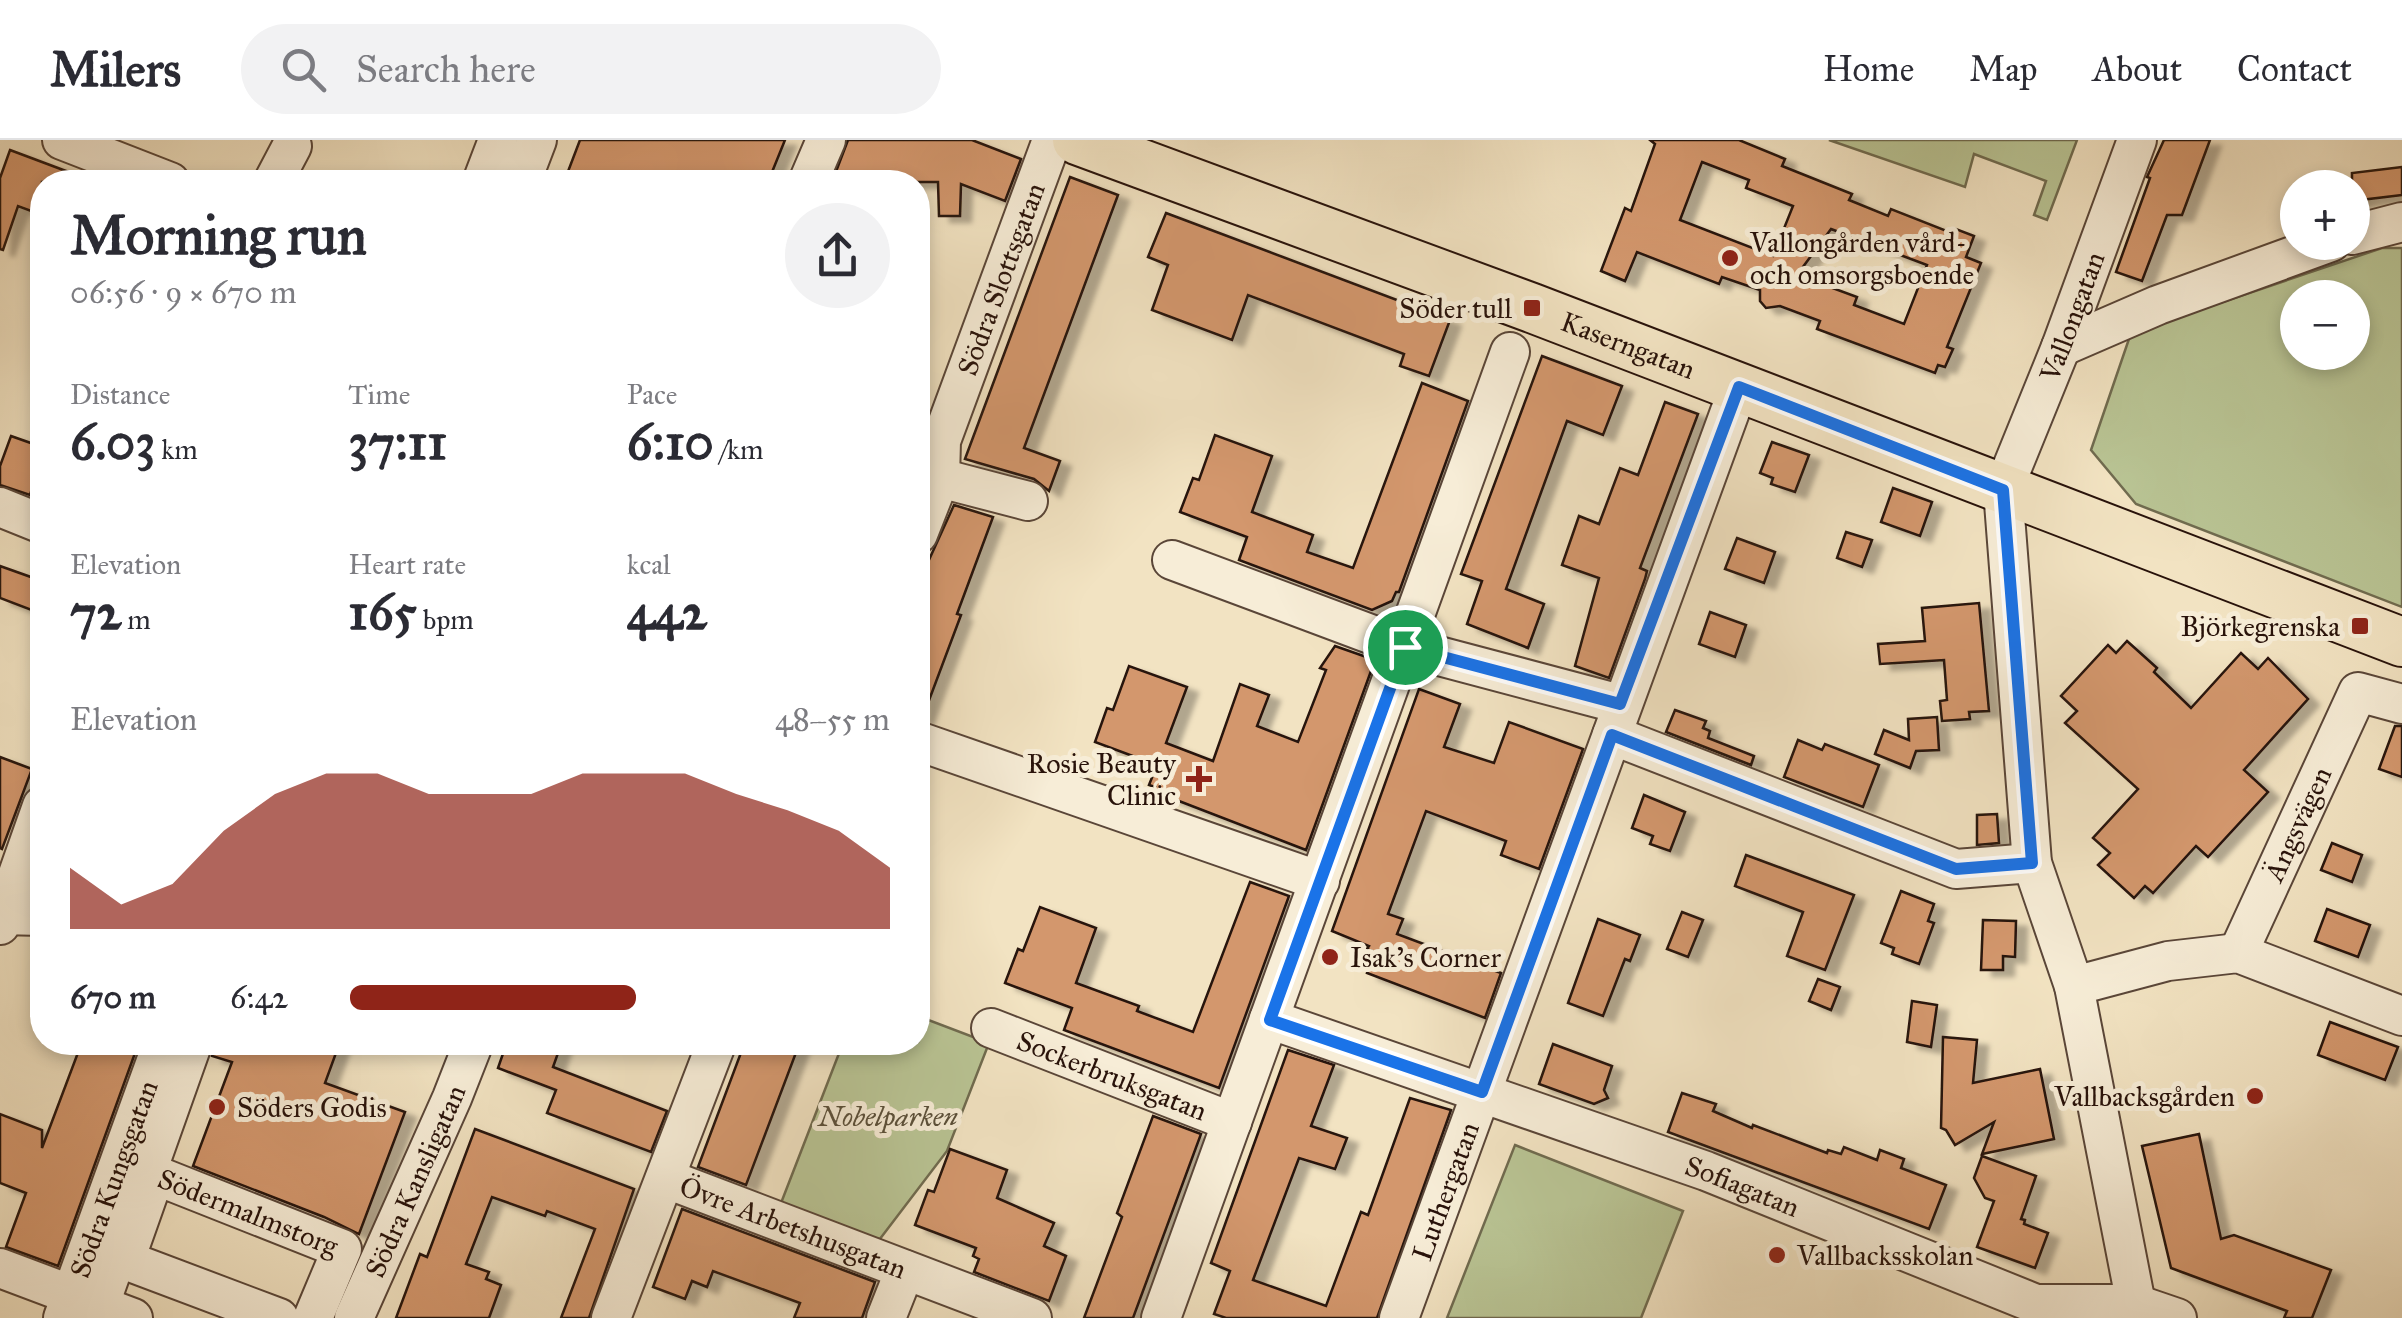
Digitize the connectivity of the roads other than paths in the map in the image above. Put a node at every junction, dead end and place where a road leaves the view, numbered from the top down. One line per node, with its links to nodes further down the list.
1 (62, 140): 9 (street)
2 (498, 140): 11 (street)
3 (537, 140): 12 (street)
4 (826, 140): 13 (street)
5 (1052, 140): 20 (street, Södra Slottsgatan)
6 (1077, 140): 19 (main road, Kaserngatan)
7 (2137, 140): 17 (street, Vallongatan)
8 (292, 146): 10 (street)
9 (139, 170)
10 (279, 170)
11 (487, 170)
12 (526, 170)
13 (813, 170)
14 (2402, 222): 15 (street)
15 (2370, 230)
16 (2282, 260): 17 (street)
17 (2060, 347): 22 (street, Vallongatan)
18 (1510, 352): 28 (street)
19 (1739, 387): 22 (main road, Kaserngatan); 30 (street, Luthergatan)
20 (930, 471)
21 (930, 473): 23 (street)
22 (2003, 490): 27 (main road, Kaserngatan); 33 (street)
23 (1028, 501)
24 (0, 507): 25 (street)
25 (30, 519)
26 (1172, 560): 28 (street)
27 (2402, 642)
28 (1405, 647): 30 (street); 34 (street)
29 (2402, 704): 37 (street, Ängsvägen)
30 (1616, 720): 33 (street); 46 (street, Luthergatan)
31 (930, 744): 34 (street)
32 (30, 839): 36 (street)
33 (2032, 863): 38 (street)
34 (1320, 880): 40 (street)
35 (30, 917): 36 (street)
36 (1, 919)
37 (2238, 953): 38 (street); 39 (street)
38 (2074, 986): 51 (street)
39 (2402, 1016)
40 (1270, 1020): 46 (street, Sofiagatan); 47 (street)
41 (991, 1028): 47 (street, Sockerbruksgatan)
42 (159, 1055): 52 (street, Södra Kungsgatan)
43 (188, 1055): 52 (street, Södra Kungsgatan)
44 (469, 1055): 55 (street, Södra Kansligatan)
45 (712, 1055): 48 (street)
46 (1482, 1092): 51 (street, Sofiagatan); 60 (street, Luthergatan)
47 (1232, 1122): 59 (street)
48 (667, 1179): 50 (street, Övre Arbetshusgatan); 56 (street)
49 (0, 1268): 52 (street)
50 (905, 1270): 57 (street); 58 (street, Övre Arbetshusgatan)
51 (2136, 1304): 61 (street, Sofiagatan)
52 (92, 1311)
53 (279, 1318): 54 (street, Södermalmstorg)
54 (313, 1318)
55 (354, 1318)
56 (611, 1318)
57 (886, 1318)
58 (1032, 1318)
59 (1161, 1318)
60 (1399, 1318)
61 (2177, 1318)

